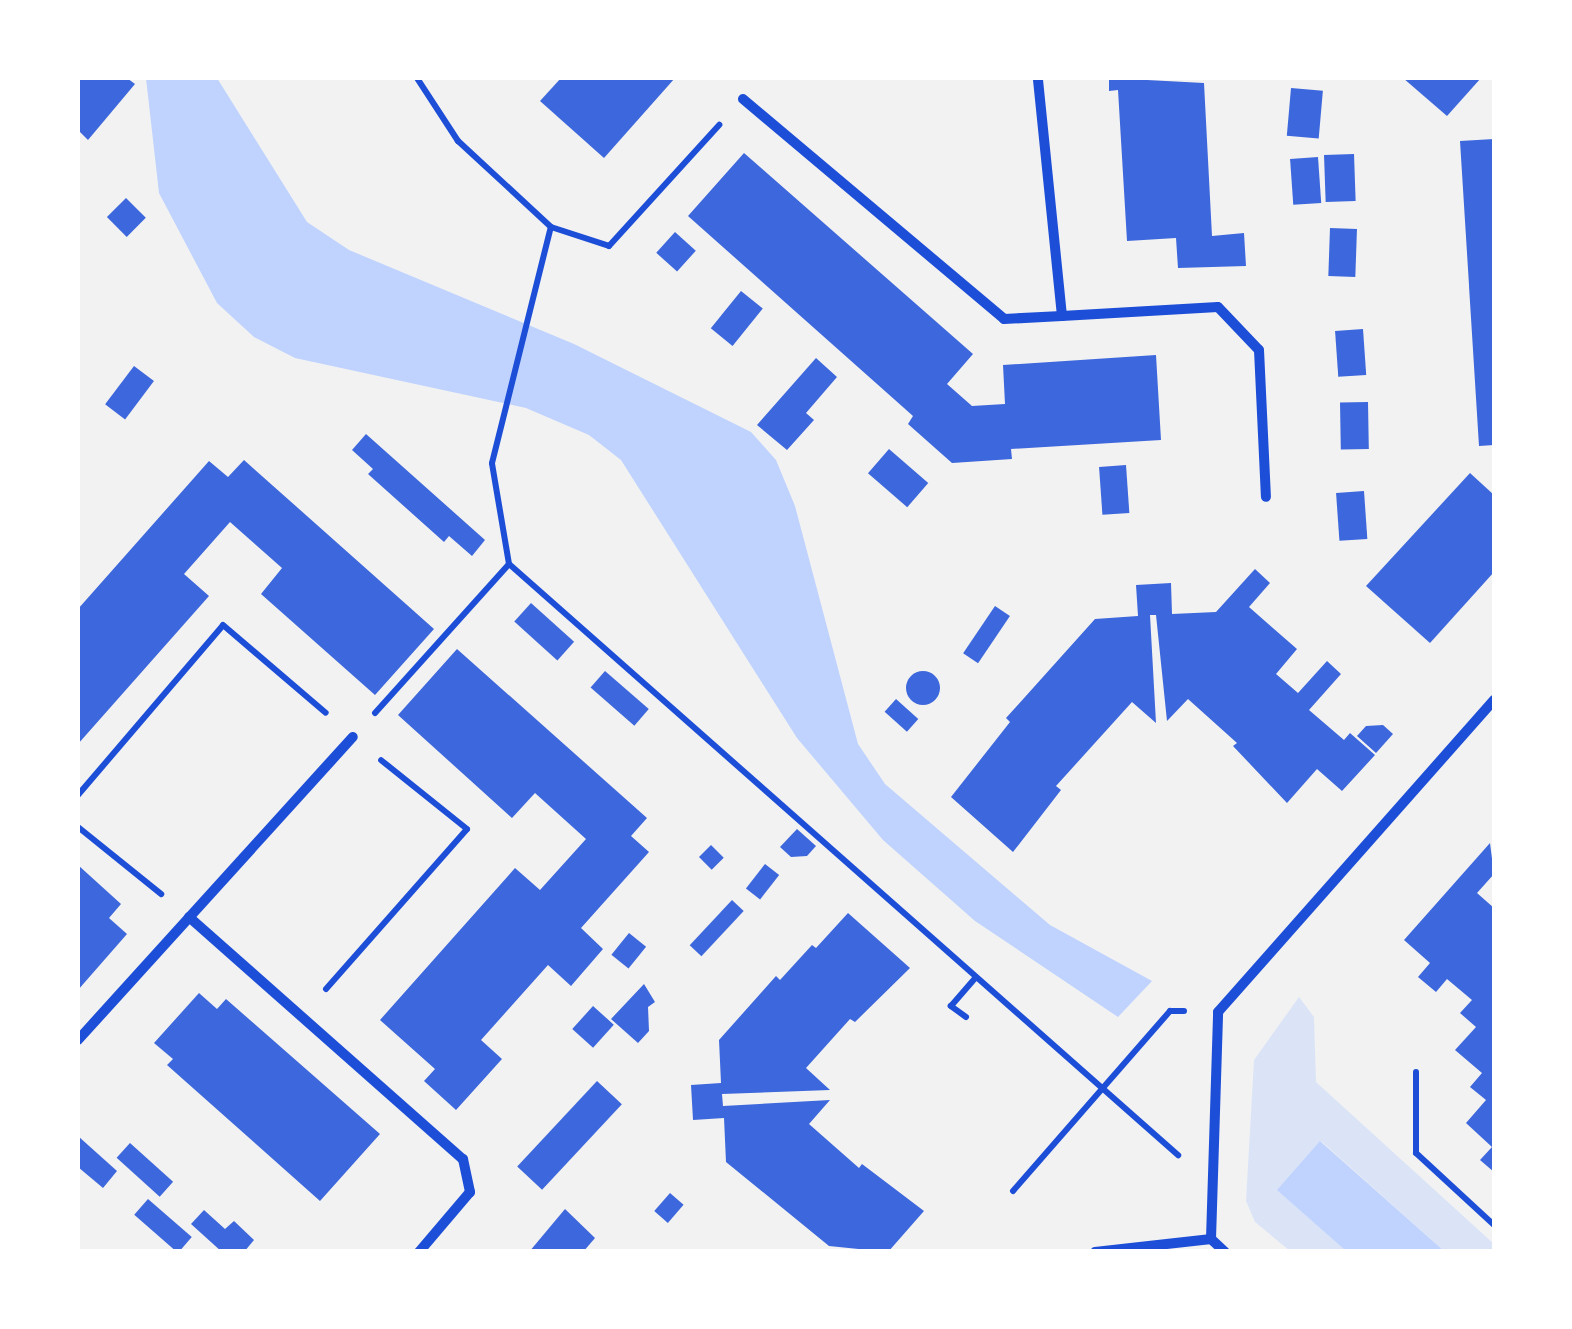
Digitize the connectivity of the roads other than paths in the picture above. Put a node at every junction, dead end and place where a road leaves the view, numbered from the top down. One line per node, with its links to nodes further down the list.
1 (1038, 78): 3 (street)
2 (743, 99): 3 (street)
3 (1062, 316): 4 (street)
4 (1266, 497)
5 (1494, 700): 9 (street)
6 (354, 737): 7 (street)
7 (189, 917): 8 (street); 10 (street)
8 (78, 1040)
9 (1211, 1239): 11 (street); 12 (street)
10 (419, 1252)
11 (1095, 1252)
12 (1226, 1252)

